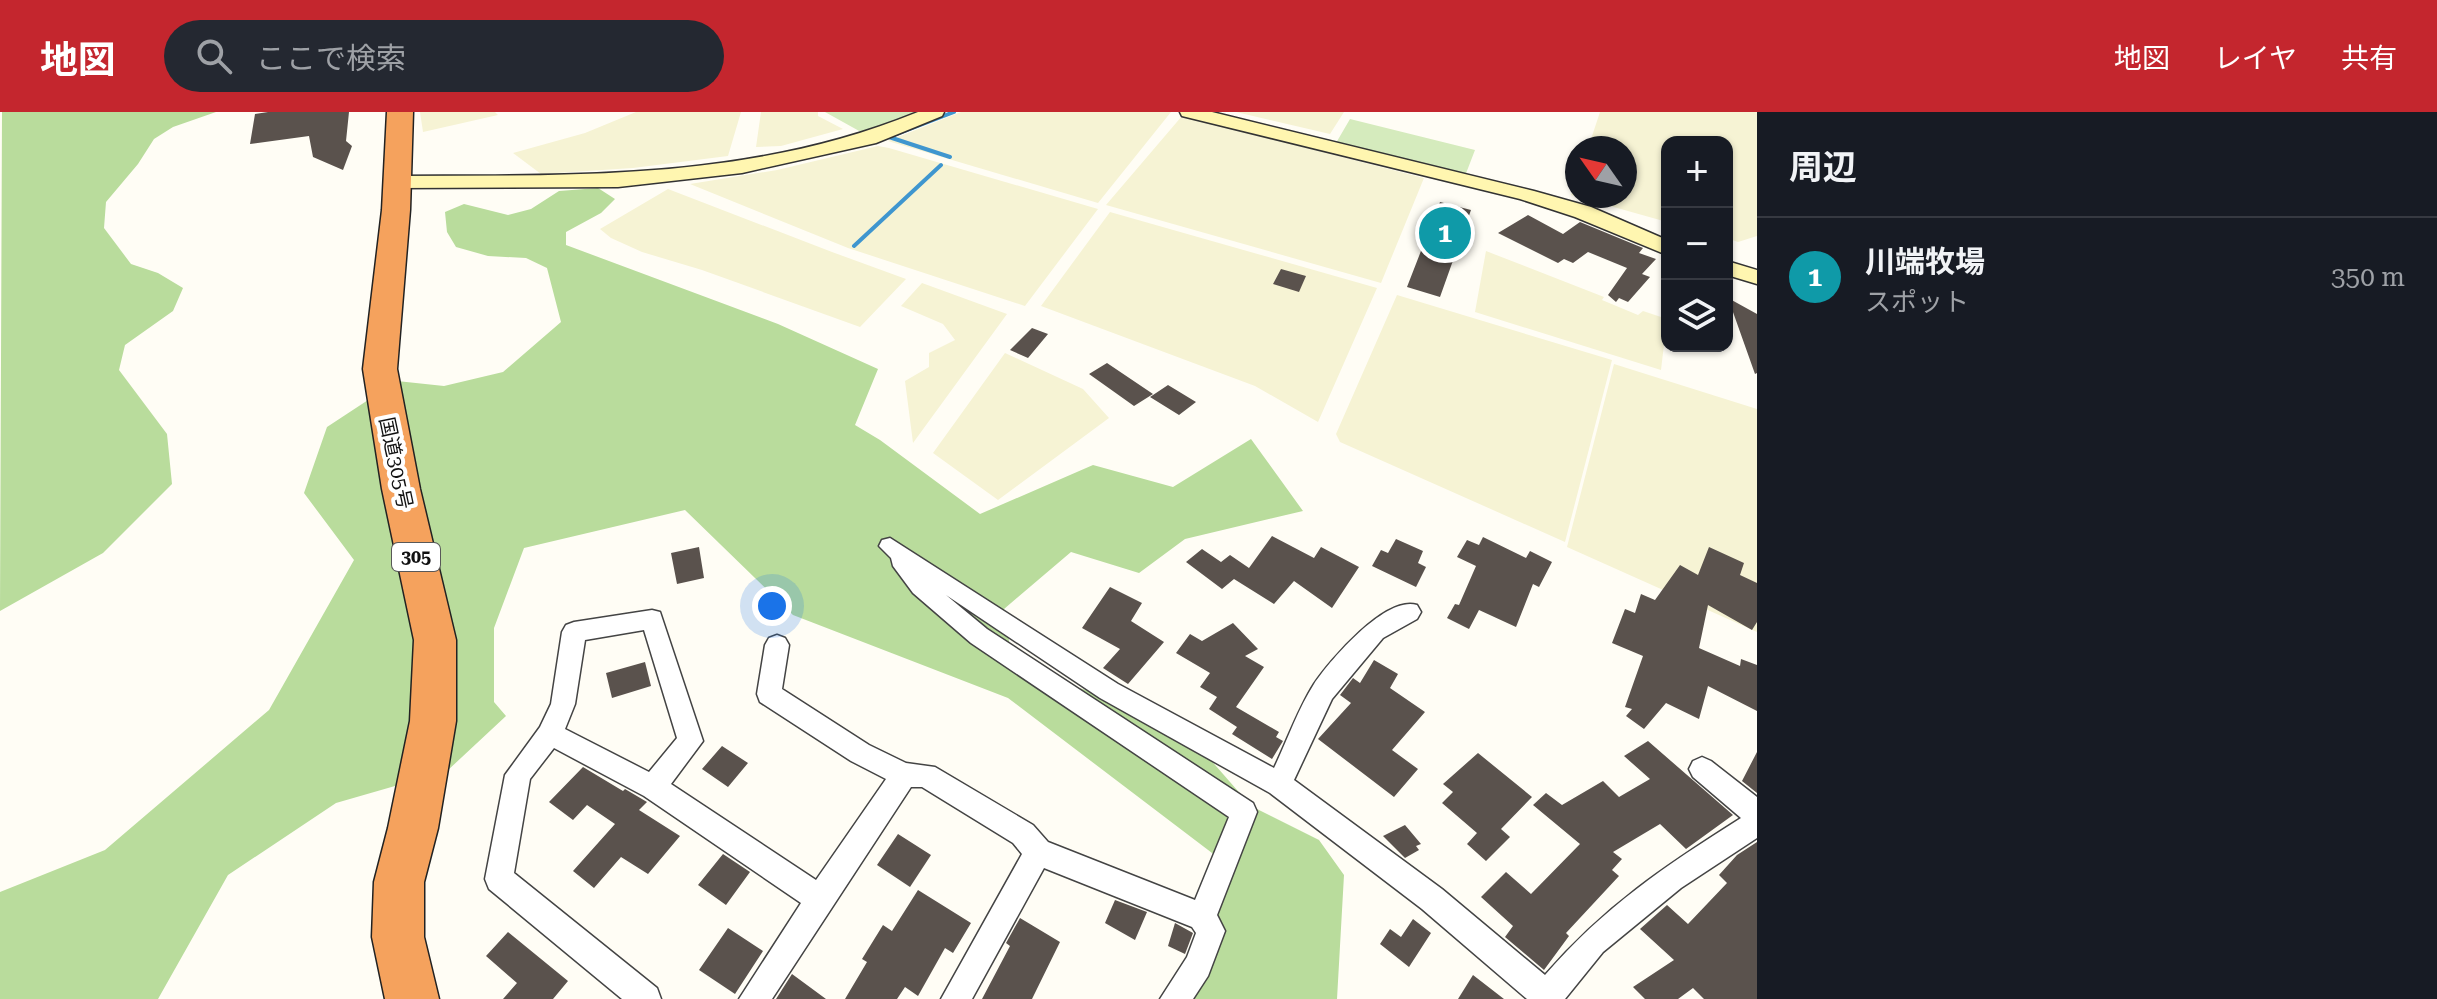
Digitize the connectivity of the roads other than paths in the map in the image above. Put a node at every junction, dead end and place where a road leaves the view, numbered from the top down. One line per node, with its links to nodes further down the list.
1 (400, 112): 4 (highway, 国道305号 / 305)
2 (935, 112): 4 (street)
3 (1189, 112): 5 (street)
4 (398, 182): 21 (highway, 国道305号 / 305)
5 (1661, 247)
6 (1733, 270): 7 (street)
7 (1757, 277)
8 (1409, 612): 13 (street)
9 (777, 645): 12 (street)
10 (549, 735): 14 (street); 14 (street); 22 (street)
11 (1702, 769): 15 (street)
12 (904, 775): 17 (street); 18 (street)
13 (1279, 784): 19 (street); 20 (street)
14 (653, 787): 18 (street)
15 (1757, 814)
16 (1757, 823): 20 (street)
17 (1038, 852): 19 (street); 24 (street)
18 (820, 899): 23 (street)
19 (1202, 917): 25 (street)
20 (1548, 997)
21 (412, 999)
22 (646, 999)
23 (754, 999)
24 (956, 999)
25 (1175, 999)

